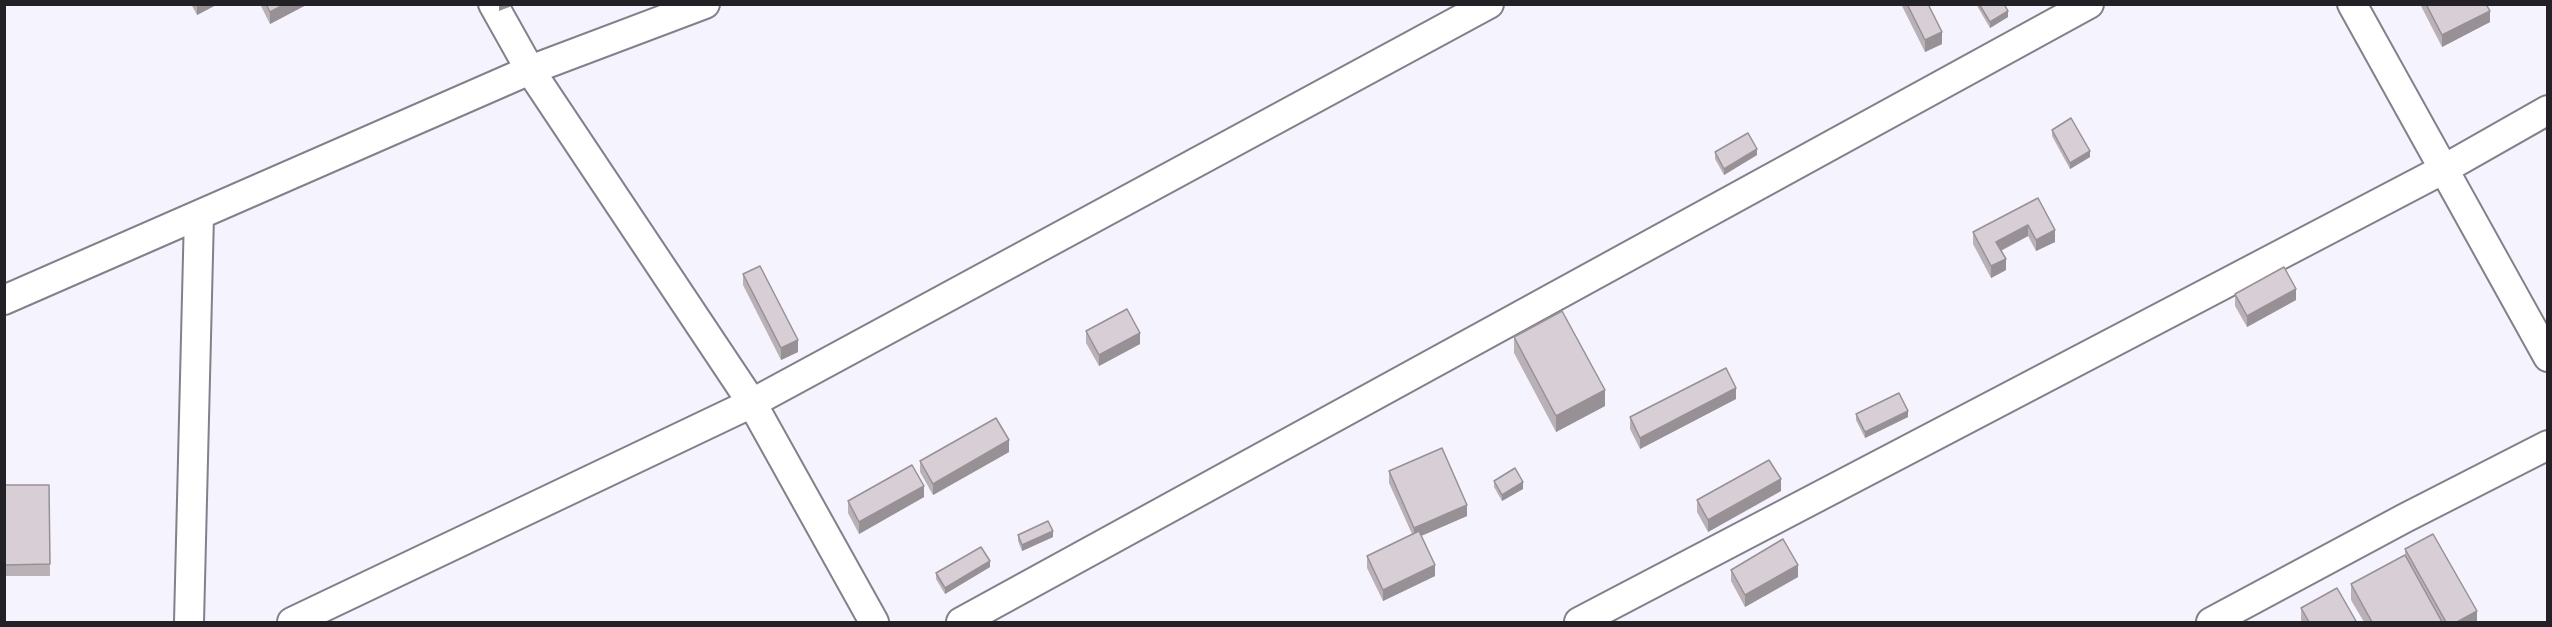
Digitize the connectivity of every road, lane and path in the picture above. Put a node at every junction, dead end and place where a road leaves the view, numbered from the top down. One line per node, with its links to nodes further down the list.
1 (493, 4): 6 (street)
2 (705, 4): 6 (street)
3 (1489, 4): 12 (street)
4 (2089, 4): 17 (street)
5 (2352, 4): 8 (street)
6 (530, 70): 9 (street); 12 (street)
7 (2547, 110): 8 (street)
8 (2444, 169): 11 (street); 18 (street)
9 (199, 215): 10 (street); 14 (street)
10 (4, 300)
11 (2547, 357)
12 (752, 403): 15 (street); 16 (street)
13 (2547, 445): 19 (street)
14 (189, 622)
15 (292, 622)
16 (874, 622)
17 (961, 622)
18 (1579, 622)
19 (2211, 622)

